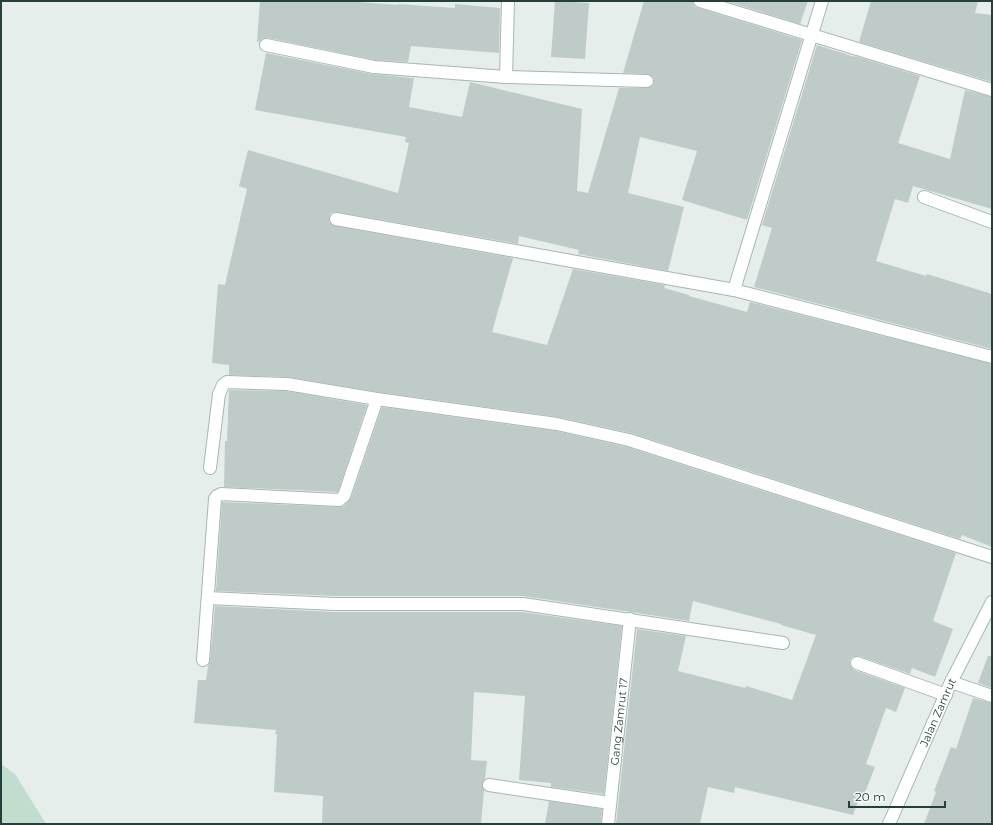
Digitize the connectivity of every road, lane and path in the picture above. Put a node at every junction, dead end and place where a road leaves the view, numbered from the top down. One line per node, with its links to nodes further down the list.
1 (508, 1): 6 (street)
2 (700, 1): 4 (street)
3 (822, 1): 4 (street)
4 (811, 35): 8 (street); 12 (street)
5 (266, 46): 6 (street)
6 (506, 77): 7 (street)
7 (647, 81)
8 (992, 90)
9 (924, 197): 11 (street)
10 (336, 219): 12 (street)
11 (992, 222)
12 (734, 290): 13 (street)
13 (992, 357)
14 (377, 399): 15 (street); 16 (street); 17 (street)
15 (210, 468)
16 (992, 557)
17 (208, 598): 19 (street); 21 (street)
18 (992, 602): 23 (street, Jalan Zamrut)
19 (630, 619): 20 (street); 27 (street, Gang Zamrut 17)
20 (783, 643)
21 (203, 660)
22 (857, 663): 24 (street)
23 (952, 682): 24 (street, Jalan Zamrut); 25 (street)
24 (946, 695): 29 (street, Jalan Zamrut)
25 (992, 696)
26 (489, 785): 27 (street)
27 (610, 803): 28 (street, Gang Zamrut 17)
28 (608, 824)
29 (889, 824)

